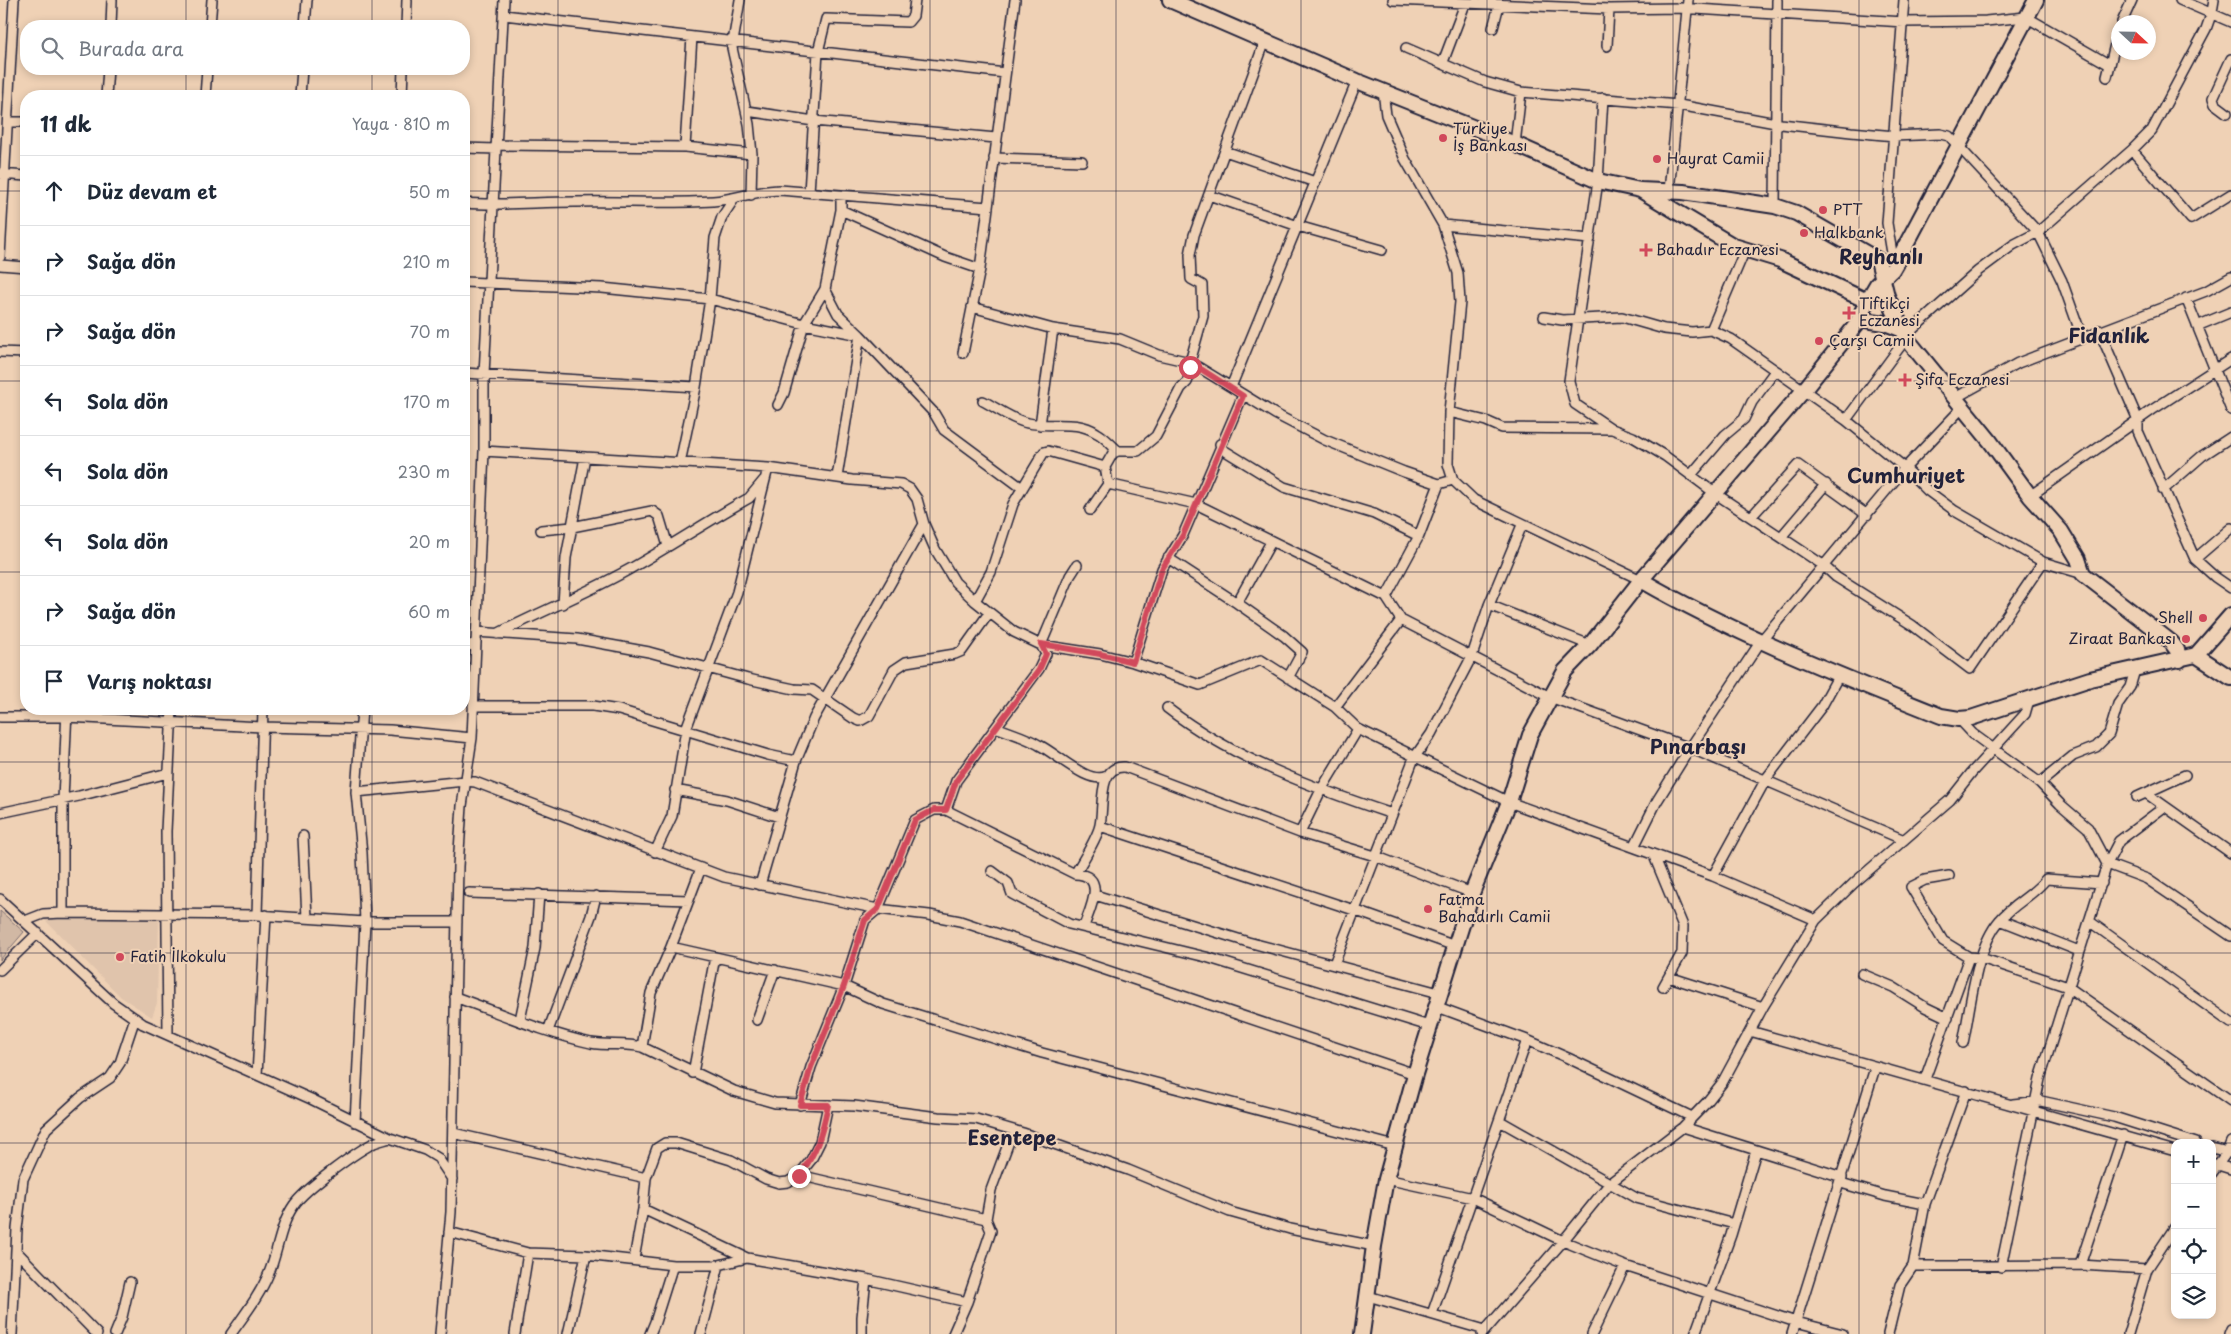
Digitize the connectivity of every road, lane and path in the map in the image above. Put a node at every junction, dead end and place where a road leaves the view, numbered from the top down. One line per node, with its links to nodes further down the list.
1 (14, 0): 64 (street)
2 (112, 0): 29 (street)
3 (212, 0): 30 (street)
4 (307, 0): 31 (street)
5 (407, 0): 32 (street)
6 (504, 0): 26 (street)
7 (740, 0): 37 (street)
8 (915, 0): 41 (street)
9 (1015, 0): 46 (street)
10 (1170, 0): 38 (main road)
11 (1394, 0): 18 (street)
12 (1777, 0): 25 (street)
13 (1904, 0): 33 (street)
14 (2036, 0): 28 (main road)
15 (2132, 0): 27 (street)
16 (2180, 0): 24 (street)
17 (2214, 0): 24 (street)
18 (1430, 1): 20 (street)
19 (1534, 3): 22 (street); 23 (street)
20 (1465, 4): 22 (street); 44 (street)
21 (1688, 4): 23 (street); 25 (street); 60 (street)
22 (1499, 5): 35 (street)
23 (1609, 9): 39 (street)
24 (2212, 12): 34 (street); 74 (street)
25 (1777, 14): 33 (street); 66 (street)
26 (504, 15): 36 (street); 71 (street)
27 (2125, 15)
28 (2026, 17): 33 (street); 45 (street); 70 (main road)
29 (110, 20)
30 (210, 20)
31 (305, 20)
32 (406, 20)
33 (1904, 22): 67 (street)
34 (2231, 22)
35 (1493, 28)
36 (692, 37): 37 (street); 72 (street)
37 (732, 41): 41 (street); 61 (street)
38 (1266, 41): 52 (main road); 75 (street)
39 (1608, 46)
40 (1406, 48): 44 (street)
41 (818, 52): 46 (street); 63 (street)
42 (2231, 59): 62 (street)
43 (2111, 60): 45 (street)
44 (1443, 62): 58 (street)
45 (2110, 65): 51 (street)
46 (1005, 73): 68 (street)
47 (108, 75): 53 (street)
48 (207, 75): 54 (street)
49 (302, 75): 55 (street)
50 (403, 75): 56 (street)
51 (2107, 77)
52 (1357, 81): 57 (main road); 82 (street)
53 (106, 90)
54 (205, 90)
55 (300, 90)
56 (402, 90)
57 (1383, 91): 69 (main road); 96 (street)
58 (1521, 92): 59 (street); 69 (street)
59 (1603, 98): 60 (street); 81 (street)
60 (1679, 106): 66 (street); 84 (street)
61 (747, 111): 63 (street); 76 (street)
62 (2227, 113)
63 (814, 121): 68 (street); 85 (street)
64 (8, 122): 65 (street); 79 (street)
65 (20, 122)
66 (1777, 122): 67 (street); 93 (street)
67 (1895, 136): 70 (street); 102 (street)
68 (996, 138): 77 (street)
69 (1515, 144): 81 (main road)
70 (1959, 145): 98 (street); 102 (main road)
71 (496, 147): 72 (street); 73 (street); 92 (street)
72 (685, 147): 76 (street)
73 (470, 148)
74 (2132, 150): 86 (street); 98 (street)
75 (1226, 151): 82 (street); 89 (street)
76 (752, 154): 87 (street)
77 (994, 158): 78 (street); 94 (street)
78 (1082, 161)
79 (3, 174): 80 (street); 103 (street)
80 (20, 175)
81 (1598, 181): 83 (main road); 99 (street)
82 (1315, 182): 97 (street)
83 (1640, 190): 84 (main road); 101 (main road)
84 (1669, 191): 93 (main road)
85 (809, 192): 87 (street); 88 (street)
86 (2231, 194)
87 (751, 195): 90 (street)
88 (841, 195): 94 (street); 95 (street)
89 (1209, 195): 97 (street); 133 (street)
90 (734, 199): 92 (street); 114 (street)
91 (470, 204): 92 (street)
92 (493, 206): 111 (street)
93 (1775, 206): 104 (main road)
94 (988, 207): 107 (street)
95 (841, 210): 107 (street); 112 (street)
96 (1442, 225): 99 (street); 146 (street)
97 (1298, 226): 100 (street); 139 (street)
98 (2038, 232): 126 (street); 128 (street)
99 (1590, 238): 119 (street)
100 (1382, 250)
101 (1745, 250): 115 (main road); 124 (street)
102 (1898, 251): 104 (main road); 109 (main road)
103 (0, 257)
104 (1878, 260): 109 (main road)
105 (0, 266): 106 (street)
106 (20, 267)
107 (980, 269): 116 (street)
108 (2231, 276): 113 (street)
109 (1884, 278): 115 (main road); 126 (main road)
110 (470, 282): 111 (street)
111 (488, 283): 114 (street); 137 (street)
112 (825, 289): 121 (street); 127 (street)
113 (2186, 298): 122 (street); 125 (street)
114 (710, 299): 121 (street); 138 (street)
115 (1867, 301): 120 (main road)
116 (972, 307): 123 (street); 131 (street)
117 (2231, 312): 122 (street)
118 (1544, 317): 119 (street)
119 (1576, 319): 124 (street); 150 (street)
120 (1859, 319): 126 (main road); 140 (main road)
121 (804, 324): 127 (street); 145 (street)
122 (2197, 326): 134 (street)
123 (1053, 329): 133 (street); 149 (street)
124 (1710, 330): 135 (street)
125 (2099, 330): 128 (street); 148 (street)
126 (1905, 334): 143 (main road); 147 (street)
127 (860, 335): 161 (street); 167 (street)
128 (2082, 337): 143 (street)
129 (0, 352): 130 (street)
130 (20, 353)
131 (963, 354)
132 (2231, 359): 134 (street)
133 (1190, 362): 139 (street); 154 (street)
134 (2214, 370): 144 (street); 148 (street)
135 (1775, 371): 140 (street); 160 (street)
136 (470, 373): 137 (street)
137 (484, 374): 138 (street); 153 (street)
138 (696, 387): 156 (street)
139 (1231, 387): 141 (street)
140 (1804, 390): 147 (street); 169 (main road)
141 (1243, 396): 152 (street); 165 (street)
142 (983, 401): 149 (street)
143 (1958, 403): 159 (street); 170 (main road)
144 (2230, 404)
145 (778, 405)
146 (1449, 412): 150 (street); 163 (street)
147 (1846, 420): 159 (street)
148 (2138, 420): 168 (street); 170 (street)
149 (1040, 426): 154 (street)
150 (1612, 429): 160 (street)
151 (2231, 437): 168 (street)
152 (1220, 444): 171 (street); 180 (street)
153 (484, 451): 155 (street); 200 (street)
154 (1118, 451): 157 (street)
155 (585, 457): 156 (street); 177 (street)
156 (680, 463): 158 (street)
157 (1105, 467): 164 (street); 167 (street)
158 (768, 468): 161 (street); 162 (street)
159 (1905, 468): 173 (street); 186 (street)
160 (1691, 476): 169 (street)
161 (838, 477): 175 (street)
162 (766, 478): 183 (street); 211 (street)
163 (1453, 480): 165 (street); 176 (street)
164 (1108, 484): 171 (street); 172 (street)
165 (1439, 484): 180 (street)
166 (1826, 484): 173 (street); 174 (street); 181 (street)
167 (1022, 488): 193 (street)
168 (2163, 490): 185 (street)
169 (1716, 494): 174 (street); 190 (main road)
170 (2030, 496): 189 (main road)
171 (1196, 504): 182 (street); 184 (street)
172 (1090, 510)
173 (1867, 515): 188 (street)
174 (1751, 517): 181 (street)
175 (924, 524): 193 (street); 217 (street)
176 (1522, 525): 190 (street); 196 (street)
177 (572, 527): 179 (street); 183 (street); 195 (street)
178 (2231, 528): 185 (street)
179 (541, 530)
180 (1419, 536): 192 (street)
181 (1782, 537): 188 (street)
182 (1271, 542): 192 (street); 194 (street)
183 (668, 546): 195 (street)
184 (1168, 558): 194 (street); 210 (street)
185 (2195, 559): 191 (street)
186 (2044, 562): 188 (street); 189 (street)
187 (1077, 565): 204 (street)
188 (1823, 565): 202 (street)
189 (2083, 574): 209 (main road)
190 (1641, 580): 202 (main road); 206 (main road)
191 (2231, 588)
192 (1386, 597): 199 (street)
193 (975, 602): 197 (street)
194 (1237, 603): 214 (street)
195 (563, 604): 201 (street)
196 (1489, 605): 206 (street); 208 (street)
197 (989, 613): 204 (street); 217 (street)
198 (2231, 616): 207 (main road)
199 (1401, 620): 208 (street); 220 (street)
200 (476, 632): 201 (street); 203 (street)
201 (497, 634): 211 (street)
202 (1760, 641): 213 (main road); 237 (street)
203 (476, 643): 205 (street); 219 (street)
204 (1041, 644): 210 (street); 232 (street)
205 (470, 645)
206 (1590, 645): 216 (main road)
207 (2196, 655): 209 (main road); 215 (main road)
208 (1472, 656): 216 (street); 239 (street)
209 (2180, 660): 212 (main road)
210 (1133, 662): 214 (street)
211 (708, 670): 217 (street); 234 (street)
212 (2135, 670): 218 (main road); 246 (street)
213 (1839, 675): 229 (main road); 244 (street)
214 (1288, 678): 220 (street)
215 (2231, 678)
216 (1550, 697): 237 (street); 253 (main road)
217 (825, 699): 240 (street)
218 (2029, 700): 229 (main road); 238 (street)
219 (473, 706): 234 (street); 236 (street)
220 (1335, 707): 235 (street)
221 (1167, 708): 248 (street)
222 (33, 715): 228 (street)
223 (66, 715): 252 (street)
224 (85, 715): 230 (street)
225 (172, 715): 230 (street)
226 (263, 715): 231 (street)
227 (362, 715): 233 (street)
228 (0, 717)
229 (1959, 719): 238 (street)
230 (171, 724): 231 (street); 241 (street)
231 (262, 727): 233 (street); 287 (street)
232 (996, 727): 243 (street); 255 (street)
233 (361, 729): 236 (street); 249 (street)
234 (686, 729): 240 (street); 247 (street)
235 (1358, 729): 239 (street); 248 (street)
236 (472, 738): 245 (street)
237 (1690, 748): 244 (street); 263 (street)
238 (1994, 748): 246 (street); 262 (street)
239 (1414, 758): 253 (street); 257 (street)
240 (796, 760): 258 (street)
241 (168, 773): 252 (street); 286 (street)
242 (2186, 775): 250 (street)
243 (1107, 776): 259 (street); 260 (street)
244 (1766, 779): 262 (street); 272 (street)
245 (465, 782): 249 (street); 264 (street); 293 (street)
246 (2040, 783): 268 (street)
247 (674, 790): 258 (street); 264 (street)
248 (1320, 790): 257 (street); 260 (street)
249 (356, 792): 292 (street)
250 (2146, 793): 251 (street); 254 (street)
251 (2137, 797)
252 (64, 800): 256 (street); 285 (street)
253 (1509, 802): 263 (street); 277 (main road)
254 (2164, 807): 265 (street); 268 (street)
255 (946, 810): 271 (street); 283 (street)
256 (0, 813)
257 (1392, 814): 266 (street)
258 (779, 817): 275 (street)
259 (1100, 826): 271 (street); 284 (street)
260 (1300, 833): 266 (street)
261 (303, 836): 288 (street)
262 (1904, 840): 289 (street)
263 (1634, 847): 267 (street)
264 (655, 852): 269 (street)
265 (2231, 853)
266 (1375, 856): 277 (street); 284 (street)
267 (1654, 856): 272 (street); 308 (street)
268 (2108, 864): 274 (street); 296 (street)
269 (701, 868): 275 (street); 282 (street)
270 (992, 871): 295 (street)
271 (1075, 874): 279 (street)
272 (1713, 876): 289 (street)
273 (1949, 876): 302 (street)
274 (2102, 883): 290 (street); 294 (street)
275 (760, 885): 283 (street)
276 (468, 893): 278 (street)
277 (1472, 893): 298 (main road)
278 (539, 894): 280 (street); 318 (street)
279 (1095, 895): 295 (street); 304 (street)
280 (596, 896): 282 (street); 322 (street)
281 (0, 899): 291 (street)
282 (689, 900): 299 (street)
283 (878, 909): 309 (street); 330 (street)
284 (1354, 910): 298 (street); 304 (street)
285 (63, 913): 286 (street); 291 (street)
286 (166, 914): 287 (street); 324 (street)
287 (262, 915): 288 (street); 331 (street)
288 (307, 918): 292 (street)
289 (1816, 920): 315 (street)
290 (2000, 920): 300 (street); 303 (street)
291 (25, 921): 297 (street)
292 (364, 922): 293 (street); 343 (street)
293 (457, 922): 313 (street)
294 (2089, 922): 300 (street); 320 (street)
295 (1084, 926): 321 (street)
296 (2229, 931)
297 (38, 933): 305 (street); 316 (street)
298 (1455, 946): 312 (main road)
299 (672, 947): 301 (street); 327 (street)
300 (2079, 951): 311 (street)
301 (715, 957): 306 (street); 329 (street)
302 (1969, 957): 303 (street); 317 (street)
303 (1981, 958): 311 (street); 326 (street)
304 (1334, 964): 312 (street)
305 (0, 970)
306 (775, 970): 309 (street); 319 (street)
307 (1862, 974): 317 (street)
308 (1669, 977): 310 (street); 315 (street)
309 (844, 986): 337 (street); 352 (street)
310 (1663, 987)
311 (2068, 987): 334 (street); 335 (street)
312 (1439, 993): 314 (main road)
313 (456, 997): 318 (street); 346 (street)
314 (1435, 1006): 321 (main road); 325 (street)
315 (1763, 1007): 323 (street)
316 (135, 1018): 324 (street); 375 (street)
317 (1948, 1018): 332 (street)
318 (520, 1020): 322 (street)
319 (757, 1020)
320 (2231, 1022)
321 (1429, 1026): 330 (main road)
322 (548, 1031): 327 (street)
323 (1750, 1031): 328 (street); 340 (street)
324 (168, 1034): 331 (street)
325 (1527, 1040): 340 (street); 342 (street)
326 (1963, 1043)
327 (642, 1047): 329 (street)
328 (1875, 1068): 332 (street); 361 (street)
329 (692, 1073): 337 (street)
330 (1415, 1074): 352 (main road)
331 (257, 1075): 343 (street)
332 (1925, 1079): 333 (street)
333 (1966, 1091): 336 (street); 367 (street)
334 (2231, 1101)
335 (2034, 1102): 336 (street); 339 (street); 341 (street)
336 (2010, 1104): 339 (street)
337 (800, 1105): 338 (street)
338 (828, 1105): 345 (street); 360 (street)
339 (2032, 1112): 347 (street); 385 (street)
340 (1692, 1117): 344 (street)
341 (2114, 1118): 347 (street); 350 (street)
342 (1500, 1121): 365 (street); 366 (street)
343 (355, 1122): 349 (street)
344 (1683, 1127): 355 (street); 365 (street)
345 (1013, 1131): 369 (street); 374 (street)
346 (453, 1133): 362 (street); 363 (street)
347 (2112, 1133): 348 (street)
348 (2123, 1136): 354 (street); 382 (street)
349 (390, 1138): 363 (street); 399 (street)
350 (2183, 1139)
351 (2231, 1142): 356 (street)
352 (1395, 1146): 364 (main road)
353 (2216, 1149): 356 (street)
354 (2171, 1150)
355 (1756, 1151): 361 (street); 370 (street)
356 (2229, 1153): 357 (street)
357 (2216, 1163)
358 (2216, 1164): 359 (street)
359 (2231, 1169)
360 (799, 1176): 362 (street); 369 (street)
361 (1842, 1177): 367 (street); 393 (street)
362 (646, 1178): 368 (street)
363 (452, 1179): 372 (street)
364 (1386, 1179): 366 (street); 374 (main road)
365 (1610, 1183): 370 (street); 373 (street)
366 (1473, 1198): 373 (street); 392 (street)
367 (1925, 1204): 384 (street)
368 (643, 1209): 378 (street); 379 (street)
369 (986, 1220): 391 (street)
370 (1734, 1224): 389 (street)
371 (2174, 1229): 386 (street)
372 (449, 1232): 376 (street); 400 (street)
373 (1562, 1241): 383 (street); 395 (street)
374 (1374, 1246): 390 (main road)
375 (16, 1251): 396 (street); 397 (street)
376 (528, 1253): 377 (street); 401 (street)
377 (586, 1255): 379 (street); 402 (street)
378 (747, 1258): 381 (street); 387 (street)
379 (634, 1260): 380 (street)
380 (673, 1265): 381 (street); 403 (street)
381 (719, 1265): 404 (street)
382 (2080, 1265): 385 (street); 386 (street)
383 (1625, 1266): 389 (street); 408 (street)
384 (1914, 1266): 385 (street); 412 (street)
385 (2001, 1267)
386 (2148, 1269): 413 (street)
387 (866, 1279): 391 (street); 405 (street)
388 (130, 1282): 398 (street)
389 (1709, 1294): 393 (street); 409 (street)
390 (1368, 1296): 392 (street); 407 (main road)
391 (967, 1302): 406 (street)
392 (1432, 1314): 395 (street)
393 (1796, 1322): 410 (street); 411 (street)
394 (2231, 1329): 414 (street)
395 (1483, 1332)
396 (12, 1334)
397 (96, 1334)
398 (116, 1334)
399 (231, 1334)
400 (440, 1334)
401 (515, 1334)
402 (568, 1334)
403 (650, 1334)
404 (701, 1334)
405 (862, 1334)
406 (953, 1334)
407 (1362, 1334)
408 (1592, 1334)
409 (1695, 1334)
410 (1792, 1334)
411 (1843, 1334)
412 (1888, 1334)
413 (2128, 1334)
414 (2229, 1334)

